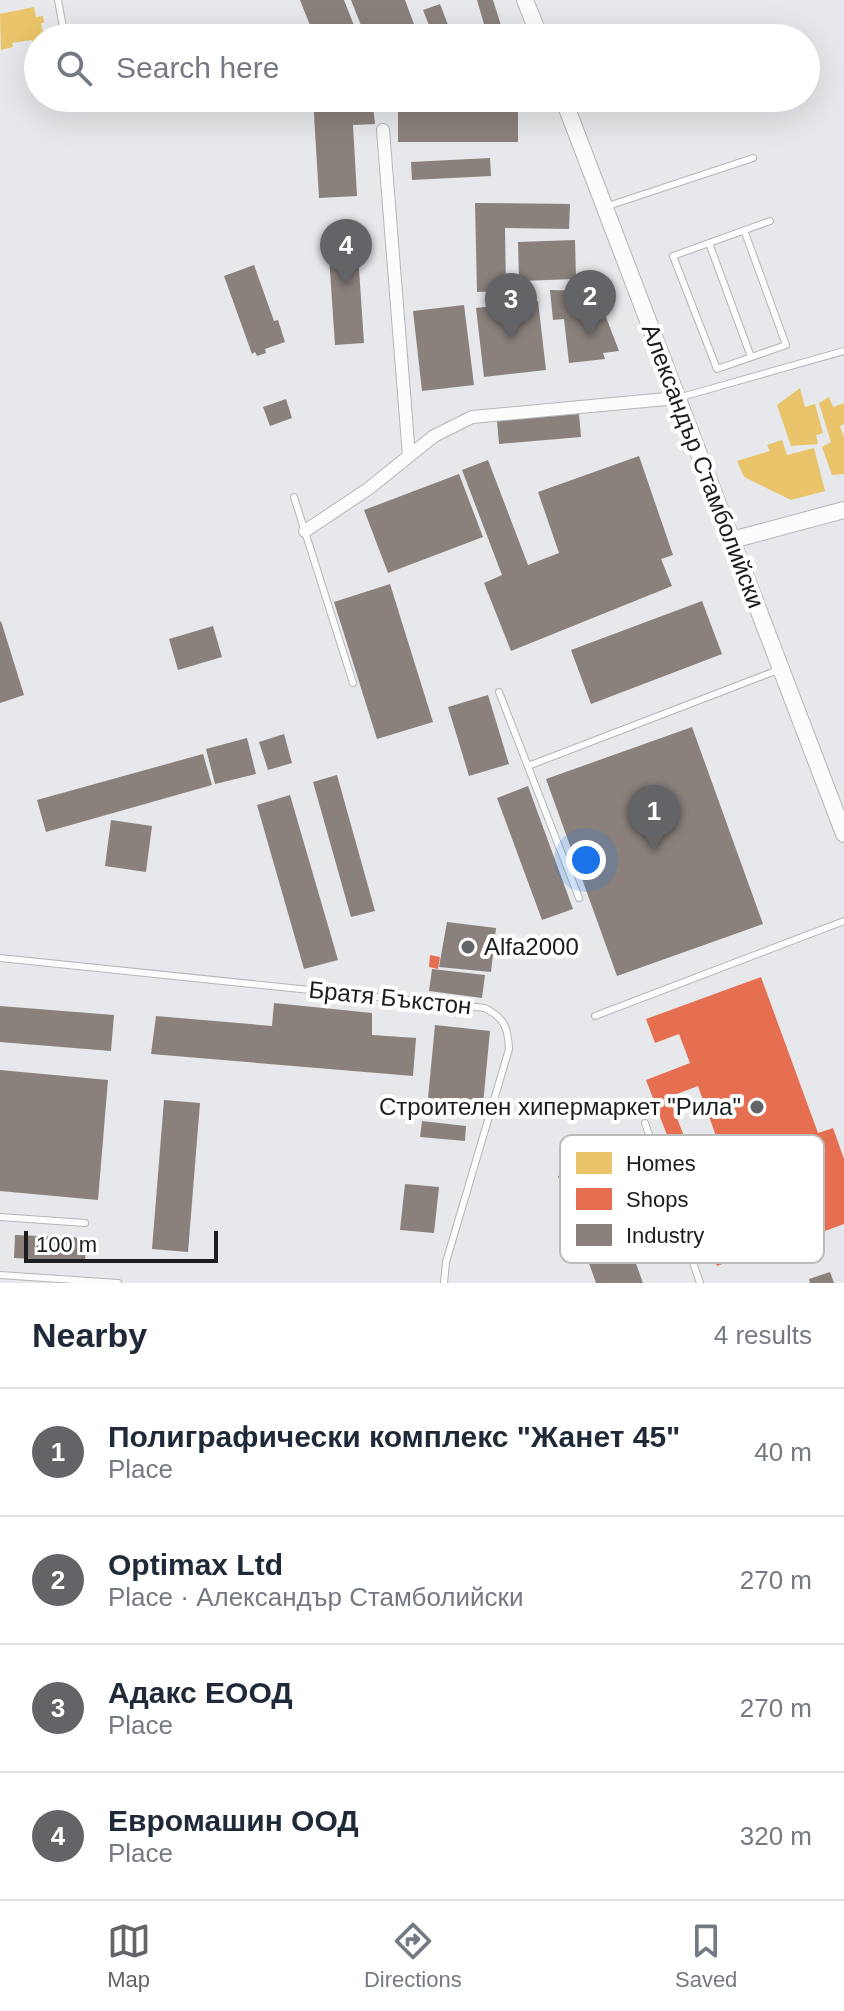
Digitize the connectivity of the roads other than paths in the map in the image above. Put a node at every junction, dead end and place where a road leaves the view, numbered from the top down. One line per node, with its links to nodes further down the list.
1 (58, 0): 3 (lane)
2 (525, 0): 4 (street)
3 (62, 24)
4 (534, 24)
5 (568, 112): 8 (street, Александър Стамболийски)
6 (383, 130): 17 (street)
7 (753, 158): 8 (lane)
8 (605, 207): 16 (street, Александър Стамболийски)
9 (770, 221): 10 (lane)
10 (744, 230): 11 (lane); 13 (lane)
11 (709, 243): 13 (lane); 14 (lane)
12 (844, 351): 15 (lane)
13 (751, 357): 14 (lane)
14 (729, 365): 15 (lane)
15 (734, 382): 16 (lane)
16 (677, 398): 17 (street); 21 (street, Александър Стамболийски)
17 (409, 456): 20 (street)
18 (294, 497): 20 (lane)
19 (844, 510): 21 (street)
20 (305, 531): 23 (lane)
21 (732, 540): 22 (street, Александър Стамболийски)
22 (780, 669): 25 (lane); 26 (street, Александър Стамболийски)
23 (353, 683)
24 (499, 692): 25 (lane)
25 (528, 766): 27 (lane)
26 (844, 834)
27 (579, 898)
28 (844, 921): 30 (lane)
29 (0, 958): 38 (lane, Братя Бъкстон)
30 (595, 1016)
31 (645, 1123): 32 (lane)
32 (649, 1135)
33 (0, 1217): 34 (lane)
34 (85, 1223)
35 (693, 1263): 39 (lane)
36 (0, 1275): 37 (lane)
37 (118, 1283)
38 (444, 1283)
39 (700, 1283)

